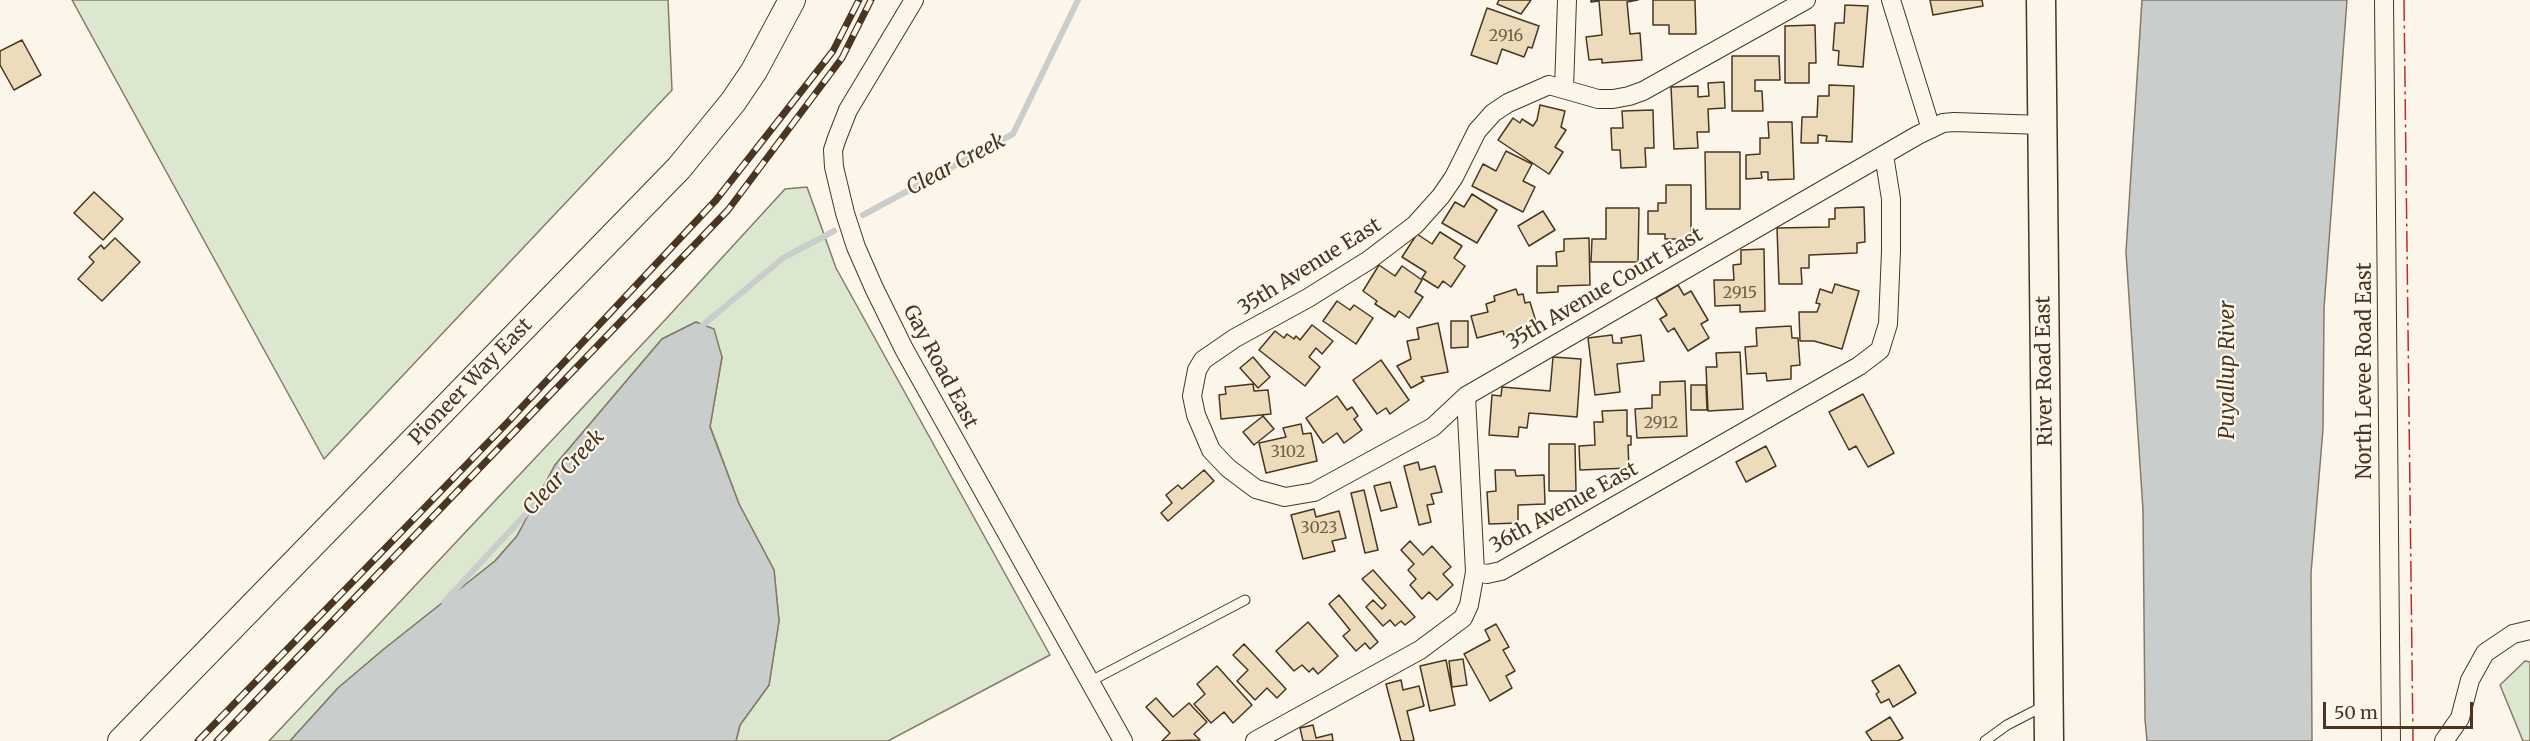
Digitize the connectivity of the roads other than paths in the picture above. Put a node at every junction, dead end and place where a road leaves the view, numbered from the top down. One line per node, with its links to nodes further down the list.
1 (792, 0): 19 (main road, Pioneer Way East)
2 (914, 0): 17 (street, Gay Road East)
3 (1567, 0): 8 (street)
4 (1806, 0): 8 (street, 35th Avenue East)
5 (1891, 0): 10 (street)
6 (2041, 0): 9 (main road, River Road East)
7 (2385, 0): 24 (street, North Levee Road East)
8 (1564, 89): 13 (street, 35th Avenue East)
9 (2042, 125): 10 (street, 35th Avenue Court East); 18 (main road, River Road East)
10 (1931, 129): 11 (street, 35th Avenue Court East)
11 (1884, 155): 12 (street, 35th Avenue Court East); 14 (street, 36th Avenue East)
12 (1466, 396): 13 (street, 35th Avenue Court East); 14 (street)
13 (1211, 450)
14 (1475, 572): 21 (street, 36th Avenue East)
15 (1245, 600): 17 (lane)
16 (2530, 630): 25 (street)
17 (1089, 682): 20 (street, Gay Road East)
18 (2048, 704): 22 (lane); 23 (main road, River Road East)
19 (121, 741)
20 (1123, 741)
21 (1255, 741)
22 (1985, 741)
23 (2049, 741)
24 (2391, 741)
25 (2444, 741)

